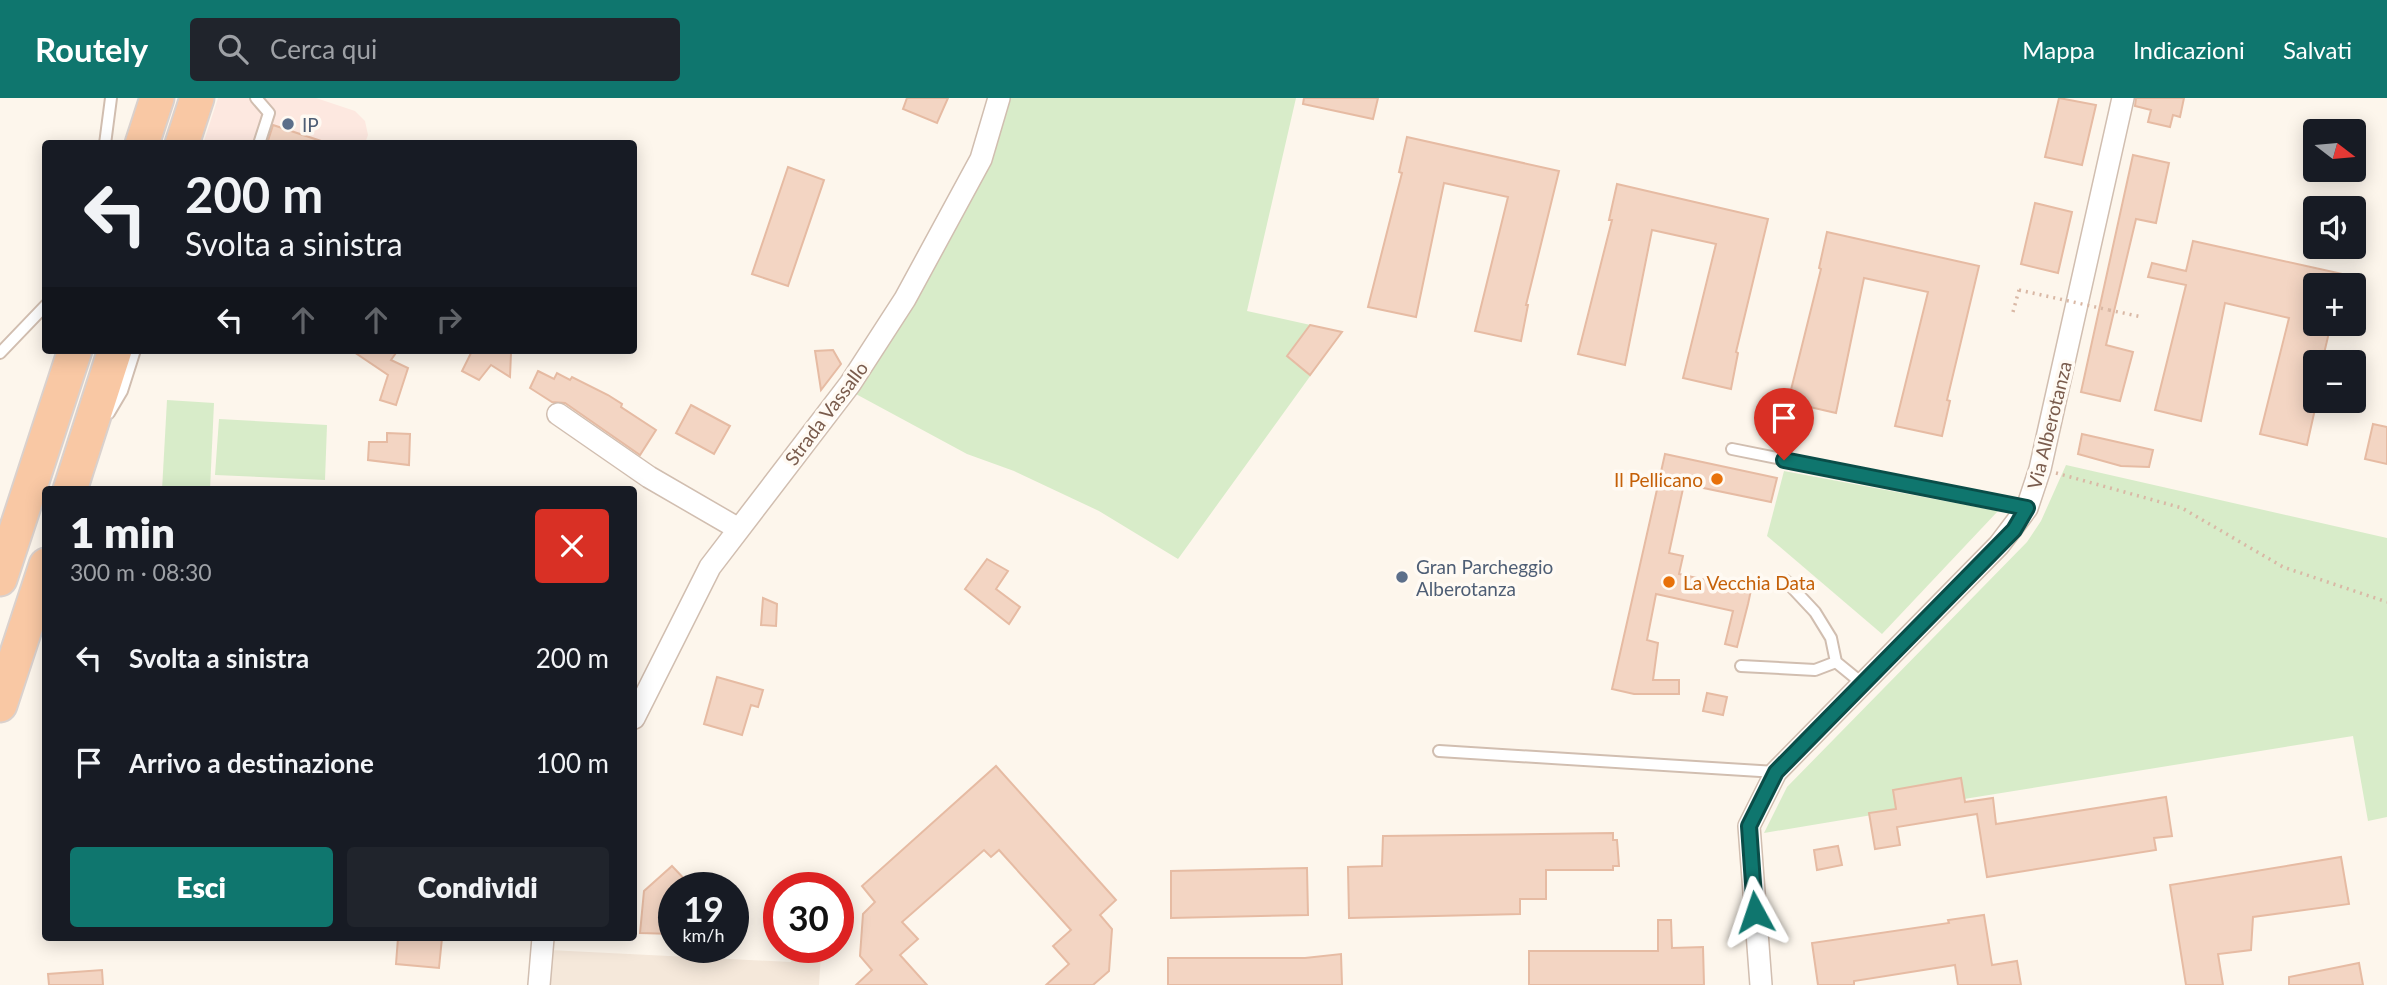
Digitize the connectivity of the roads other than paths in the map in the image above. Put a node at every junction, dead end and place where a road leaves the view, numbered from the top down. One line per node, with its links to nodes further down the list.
1 (111, 98): 7 (lane)
2 (157, 98): 8 (highway)
3 (197, 98): 9 (highway)
4 (257, 98): 10 (lane)
5 (999, 98): 20 (street, Strada Vassallo)
6 (2123, 98): 19 (street, Via Alberotanza)
7 (106, 140)
8 (143, 140)
9 (183, 140)
10 (260, 140)
11 (42, 309): 12 (lane)
12 (0, 353)
13 (74, 354): 22 (highway)
14 (114, 354): 18 (highway)
15 (134, 354): 18 (lane)
16 (558, 414): 20 (street)
17 (1732, 449): 19 (lane)
18 (74, 478)
19 (2027, 508): 26 (street, Via Alberotanza)
20 (737, 528): 28 (street, Strada Vassallo)
21 (42, 577): 27 (highway)
22 (0, 579)
23 (1786, 581): 24 (lane)
24 (1836, 662): 25 (lane); 26 (lane)
25 (1741, 666)
26 (1863, 684): 30 (street, Via Alberotanza)
27 (0, 705)
28 (637, 712)
29 (1439, 751): 30 (lane)
30 (1776, 772): 33 (street, Via Alberotanza)
31 (543, 941): 32 (street)
32 (539, 985)
33 (1761, 985)

